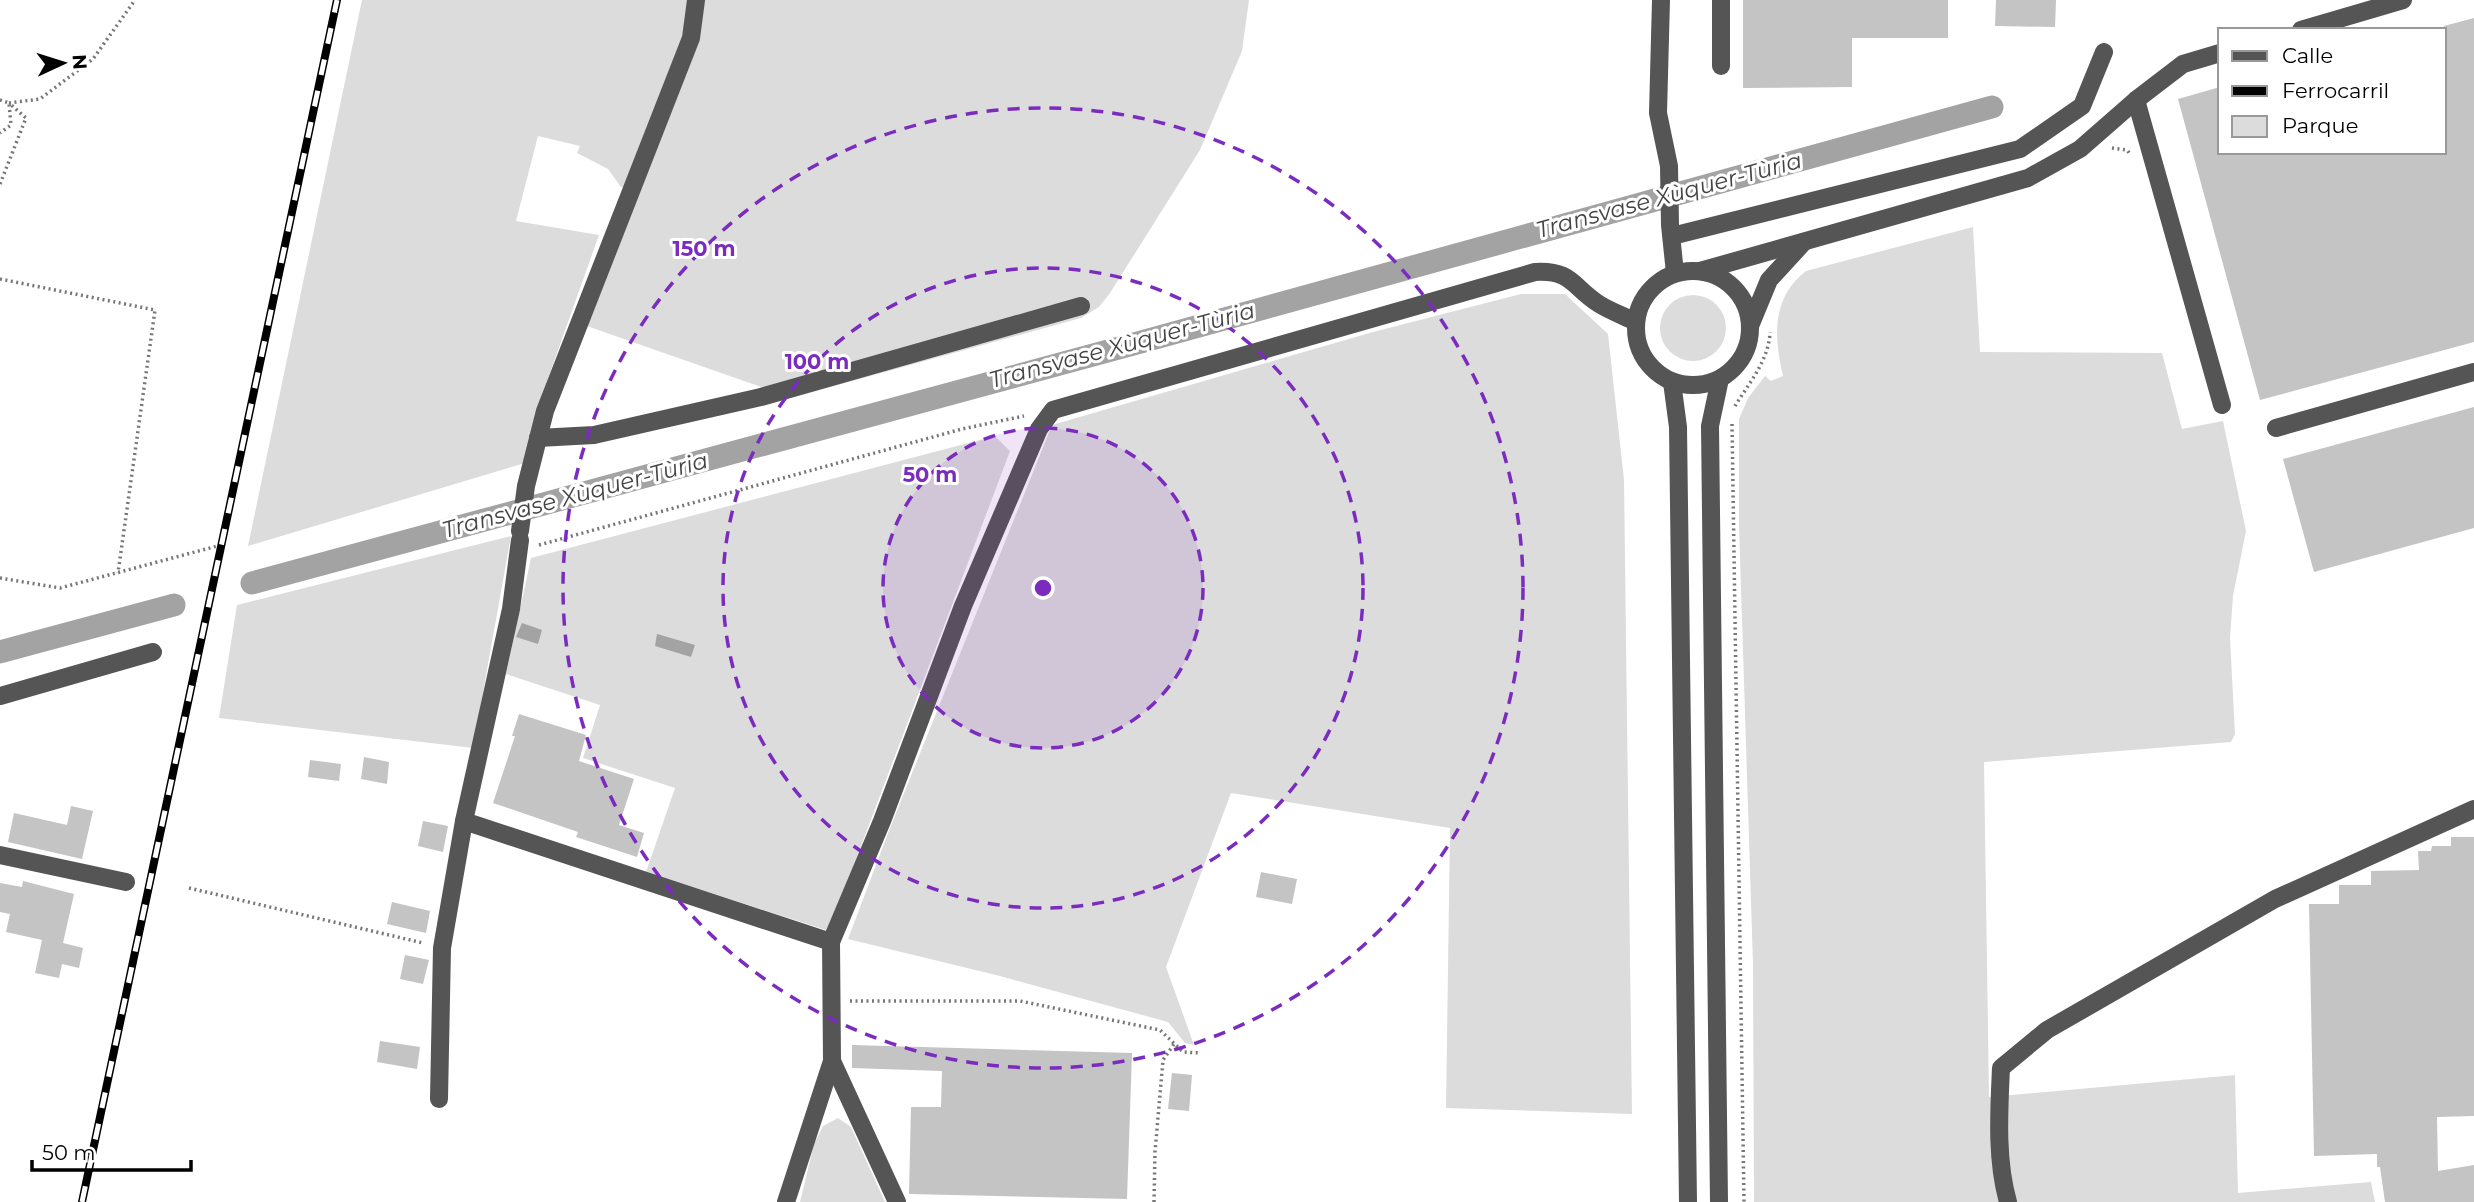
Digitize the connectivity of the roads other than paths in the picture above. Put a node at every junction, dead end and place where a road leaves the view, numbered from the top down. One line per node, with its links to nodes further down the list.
1 (696, 0): 22 (street)
2 (1661, 0): 10 (street)
3 (1721, 0): 8 (street)
4 (2403, 0): 5 (street)
5 (2308, 28)
6 (2104, 52): 10 (street)
7 (2218, 54): 9 (street)
8 (1721, 66)
9 (2136, 100): 11 (street); 20 (street)
10 (1671, 231): 13 (street)
11 (1803, 243): 12 (street); 16 (street)
12 (1700, 271): 13 (street); 16 (street)
13 (1675, 273): 15 (street)
14 (1081, 306): 22 (street)
15 (1636, 322): 19 (street); 29 (street)
16 (1750, 326): 18 (street)
17 (2474, 372): 21 (street)
18 (1720, 379): 19 (street); 35 (street)
19 (1672, 382): 34 (street)
20 (2222, 405)
21 (2276, 428)
22 (538, 438): 26 (street)
23 (153, 652): 24 (street)
24 (0, 696)
25 (2474, 809): 36 (street)
26 (464, 821): 29 (street); 31 (street)
27 (0, 855): 28 (street)
28 (126, 882)
29 (831, 942): 30 (street)
30 (832, 1061): 32 (street); 33 (street)
31 (439, 1099)
32 (786, 1202)
33 (897, 1202)
34 (1688, 1202)
35 (1719, 1202)
36 (2008, 1202)

